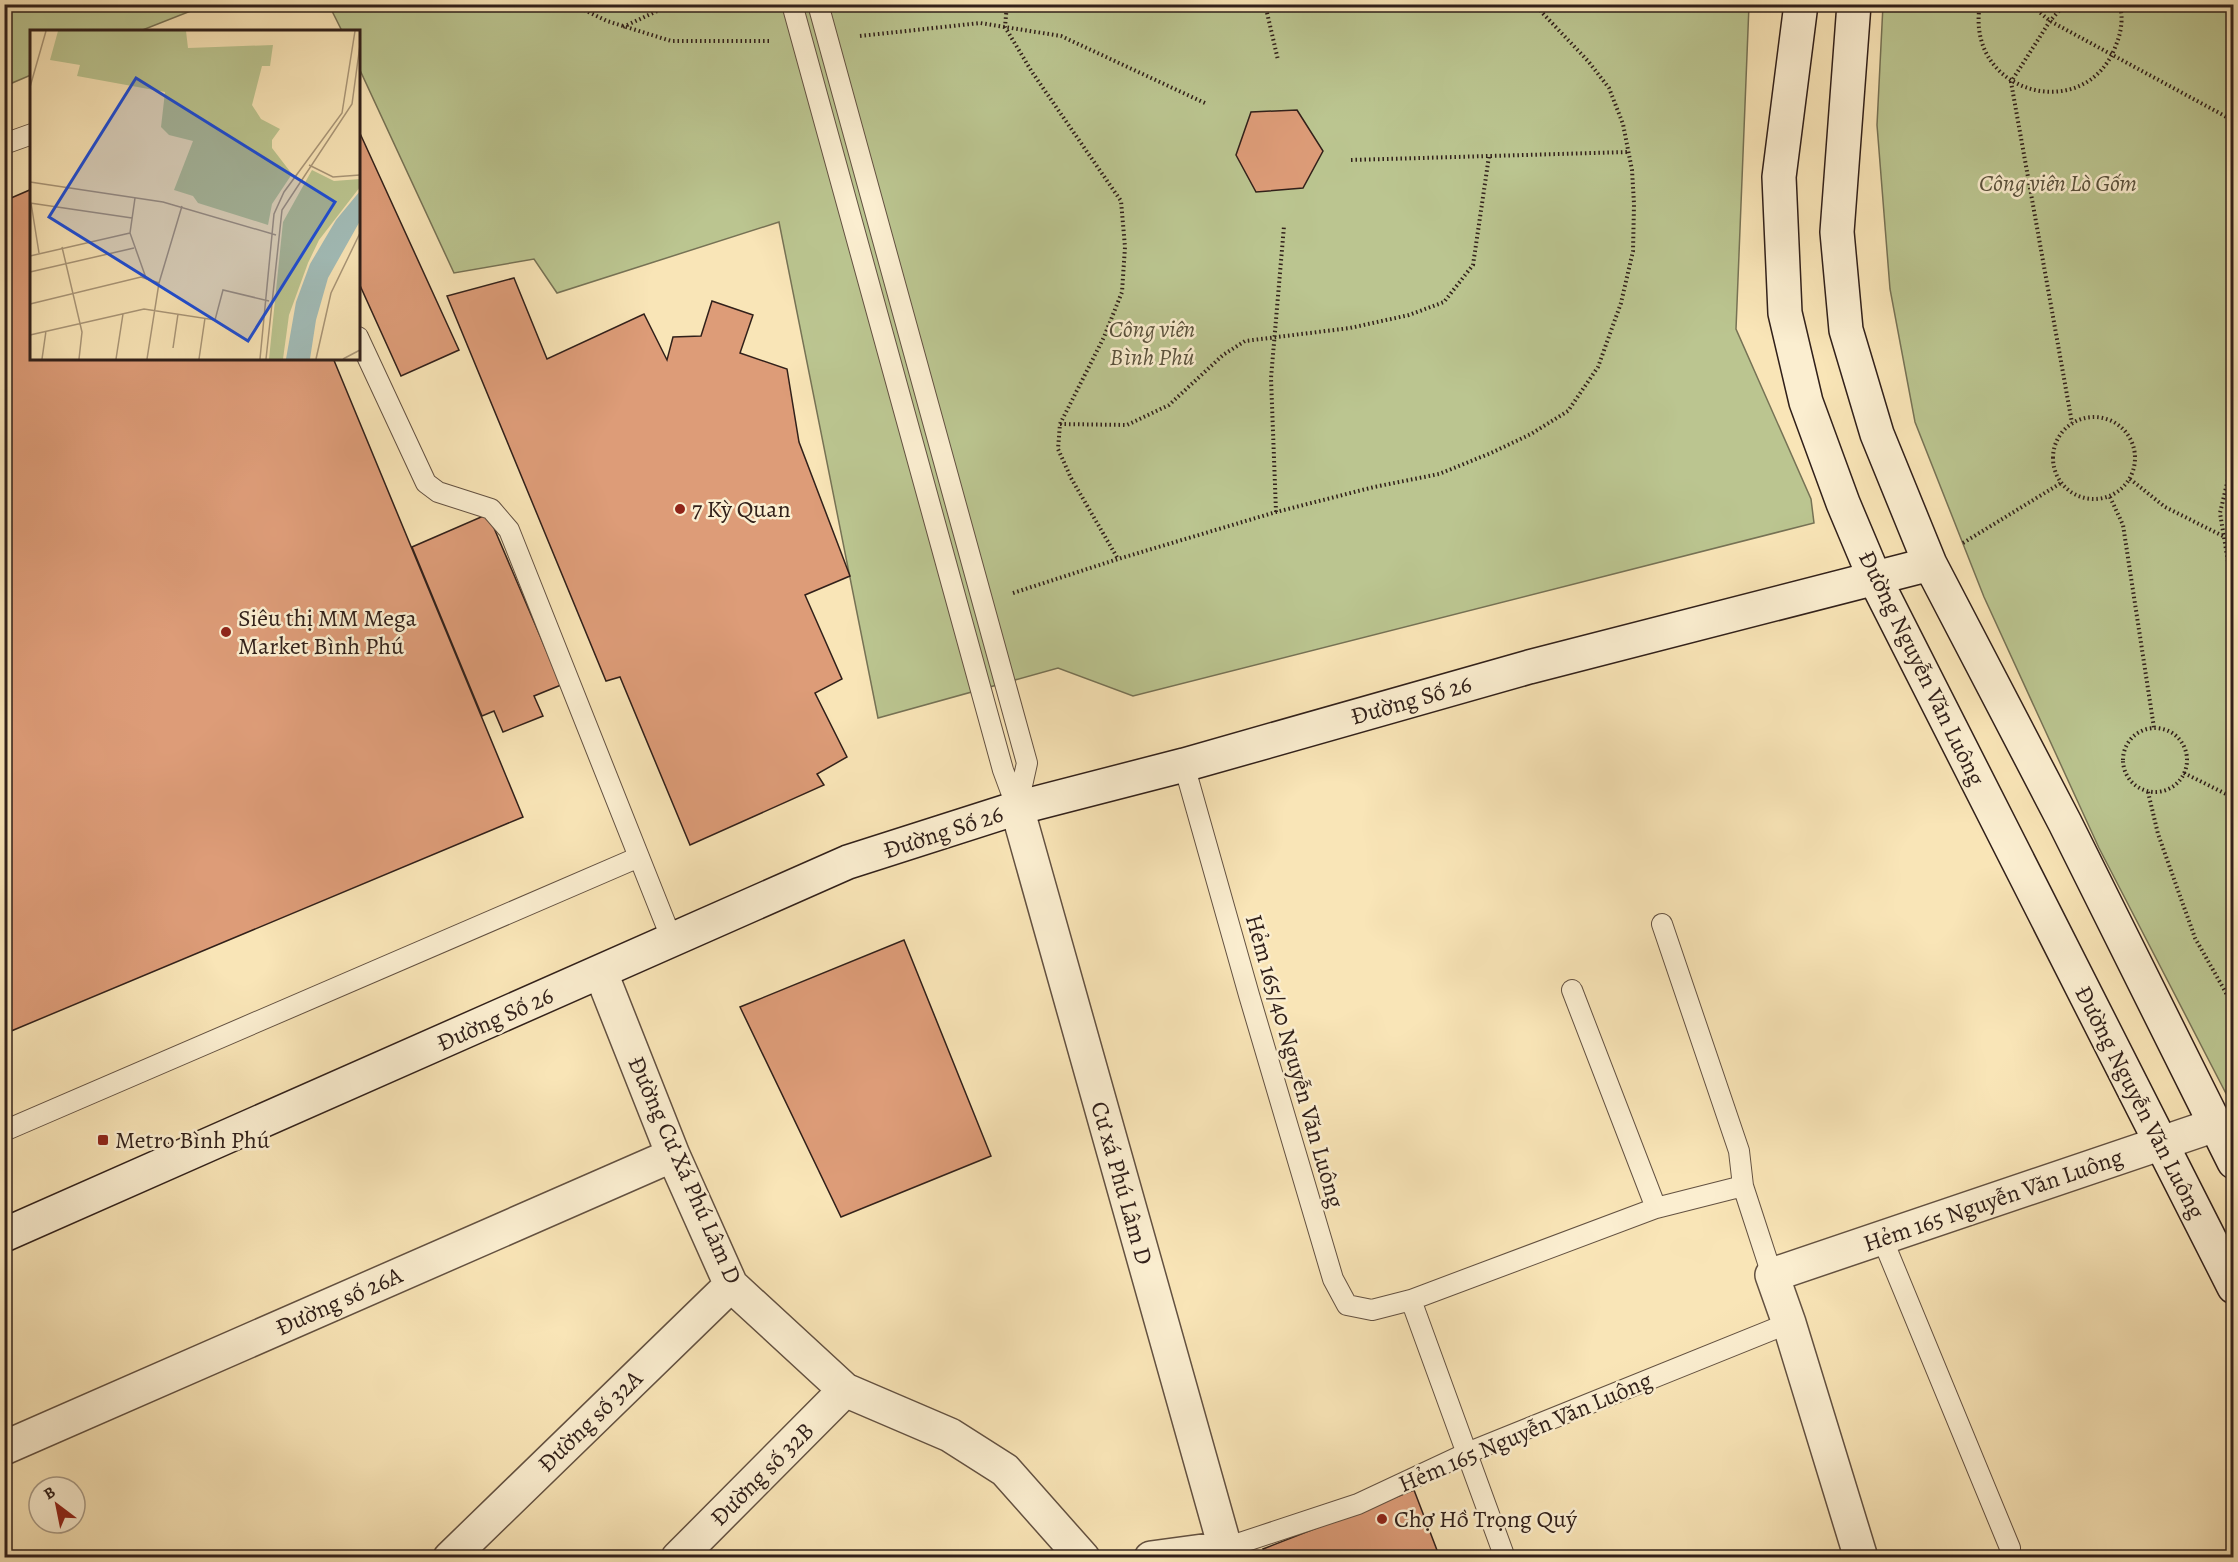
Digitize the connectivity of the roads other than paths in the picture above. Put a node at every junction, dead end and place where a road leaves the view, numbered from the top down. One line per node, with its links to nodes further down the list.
1 (792, 4): 11 (lane)
2 (818, 4): 11 (lane)
3 (1801, 4): 9 (street, Đường Nguyễn Văn Luông)
4 (1854, 4): 8 (street)
5 (30, 135): 6 (lane)
6 (4, 144)
7 (360, 341): 12 (lane)
8 (1930, 564): 9 (street, Đường Số 26); 17 (street)
9 (1875, 579): 10 (street, Đường Số 26); 19 (street, Đường Nguyễn Văn Luông)
10 (1184, 765): 11 (street, Đường Số 26); 29 (lane, Hẻm 165/40 Nguyễn Văn Luông)
11 (1017, 808): 14 (street, Đường Số 26); 35 (street, Cư xá Phú Lâm D)
12 (639, 857): 14 (lane); 18 (lane)
13 (1662, 924): 22 (lane)
14 (672, 940): 15 (street, Đường Số 26)
15 (601, 973): 20 (street, Đường Cư Xá Phú Lâm D); 24 (street, Đường Số 26)
16 (1572, 990): 23 (lane)
17 (2215, 1125): 19 (street, Hẻm 165 Nguyễn Văn Luông); 21 (street)
18 (4, 1131)
19 (2161, 1142): 25 (street, Hẻm 165 Nguyễn Văn Luông); 28 (street, Đường Nguyễn Văn Luông)
20 (673, 1155): 27 (street, Đường Cư Xá Phú Lâm D); 32 (street, Đường số 26A)
21 (2234, 1162)
22 (1743, 1186): 23 (lane); 26 (lane)
23 (1656, 1208): 29 (lane)
24 (4, 1235)
25 (1882, 1238): 26 (street, Hẻm 165 Nguyễn Văn Luông); 34 (lane)
26 (1772, 1275): 30 (street)
27 (731, 1285): 31 (street, Đường Cư Xá Phú Lâm D); 36 (street, Đường số 32A)
28 (2234, 1287)
29 (1411, 1300): 33 (lane)
30 (1789, 1323): 33 (lane, Hẻm 165 Nguyễn Văn Luông); 41 (street)
31 (846, 1390): 37 (street, Đường số 32B); 38 (street, Đường Cư Xá Phú Lâm D)
32 (4, 1448)
33 (1467, 1453): 35 (lane, Hẻm 165 Nguyễn Văn Luông); 40 (lane)
34 (2010, 1548)
35 (1227, 1552): 39 (street)
36 (450, 1557)
37 (678, 1557)
38 (1083, 1557)
39 (1151, 1557)
40 (1505, 1557)
41 (1861, 1557)

